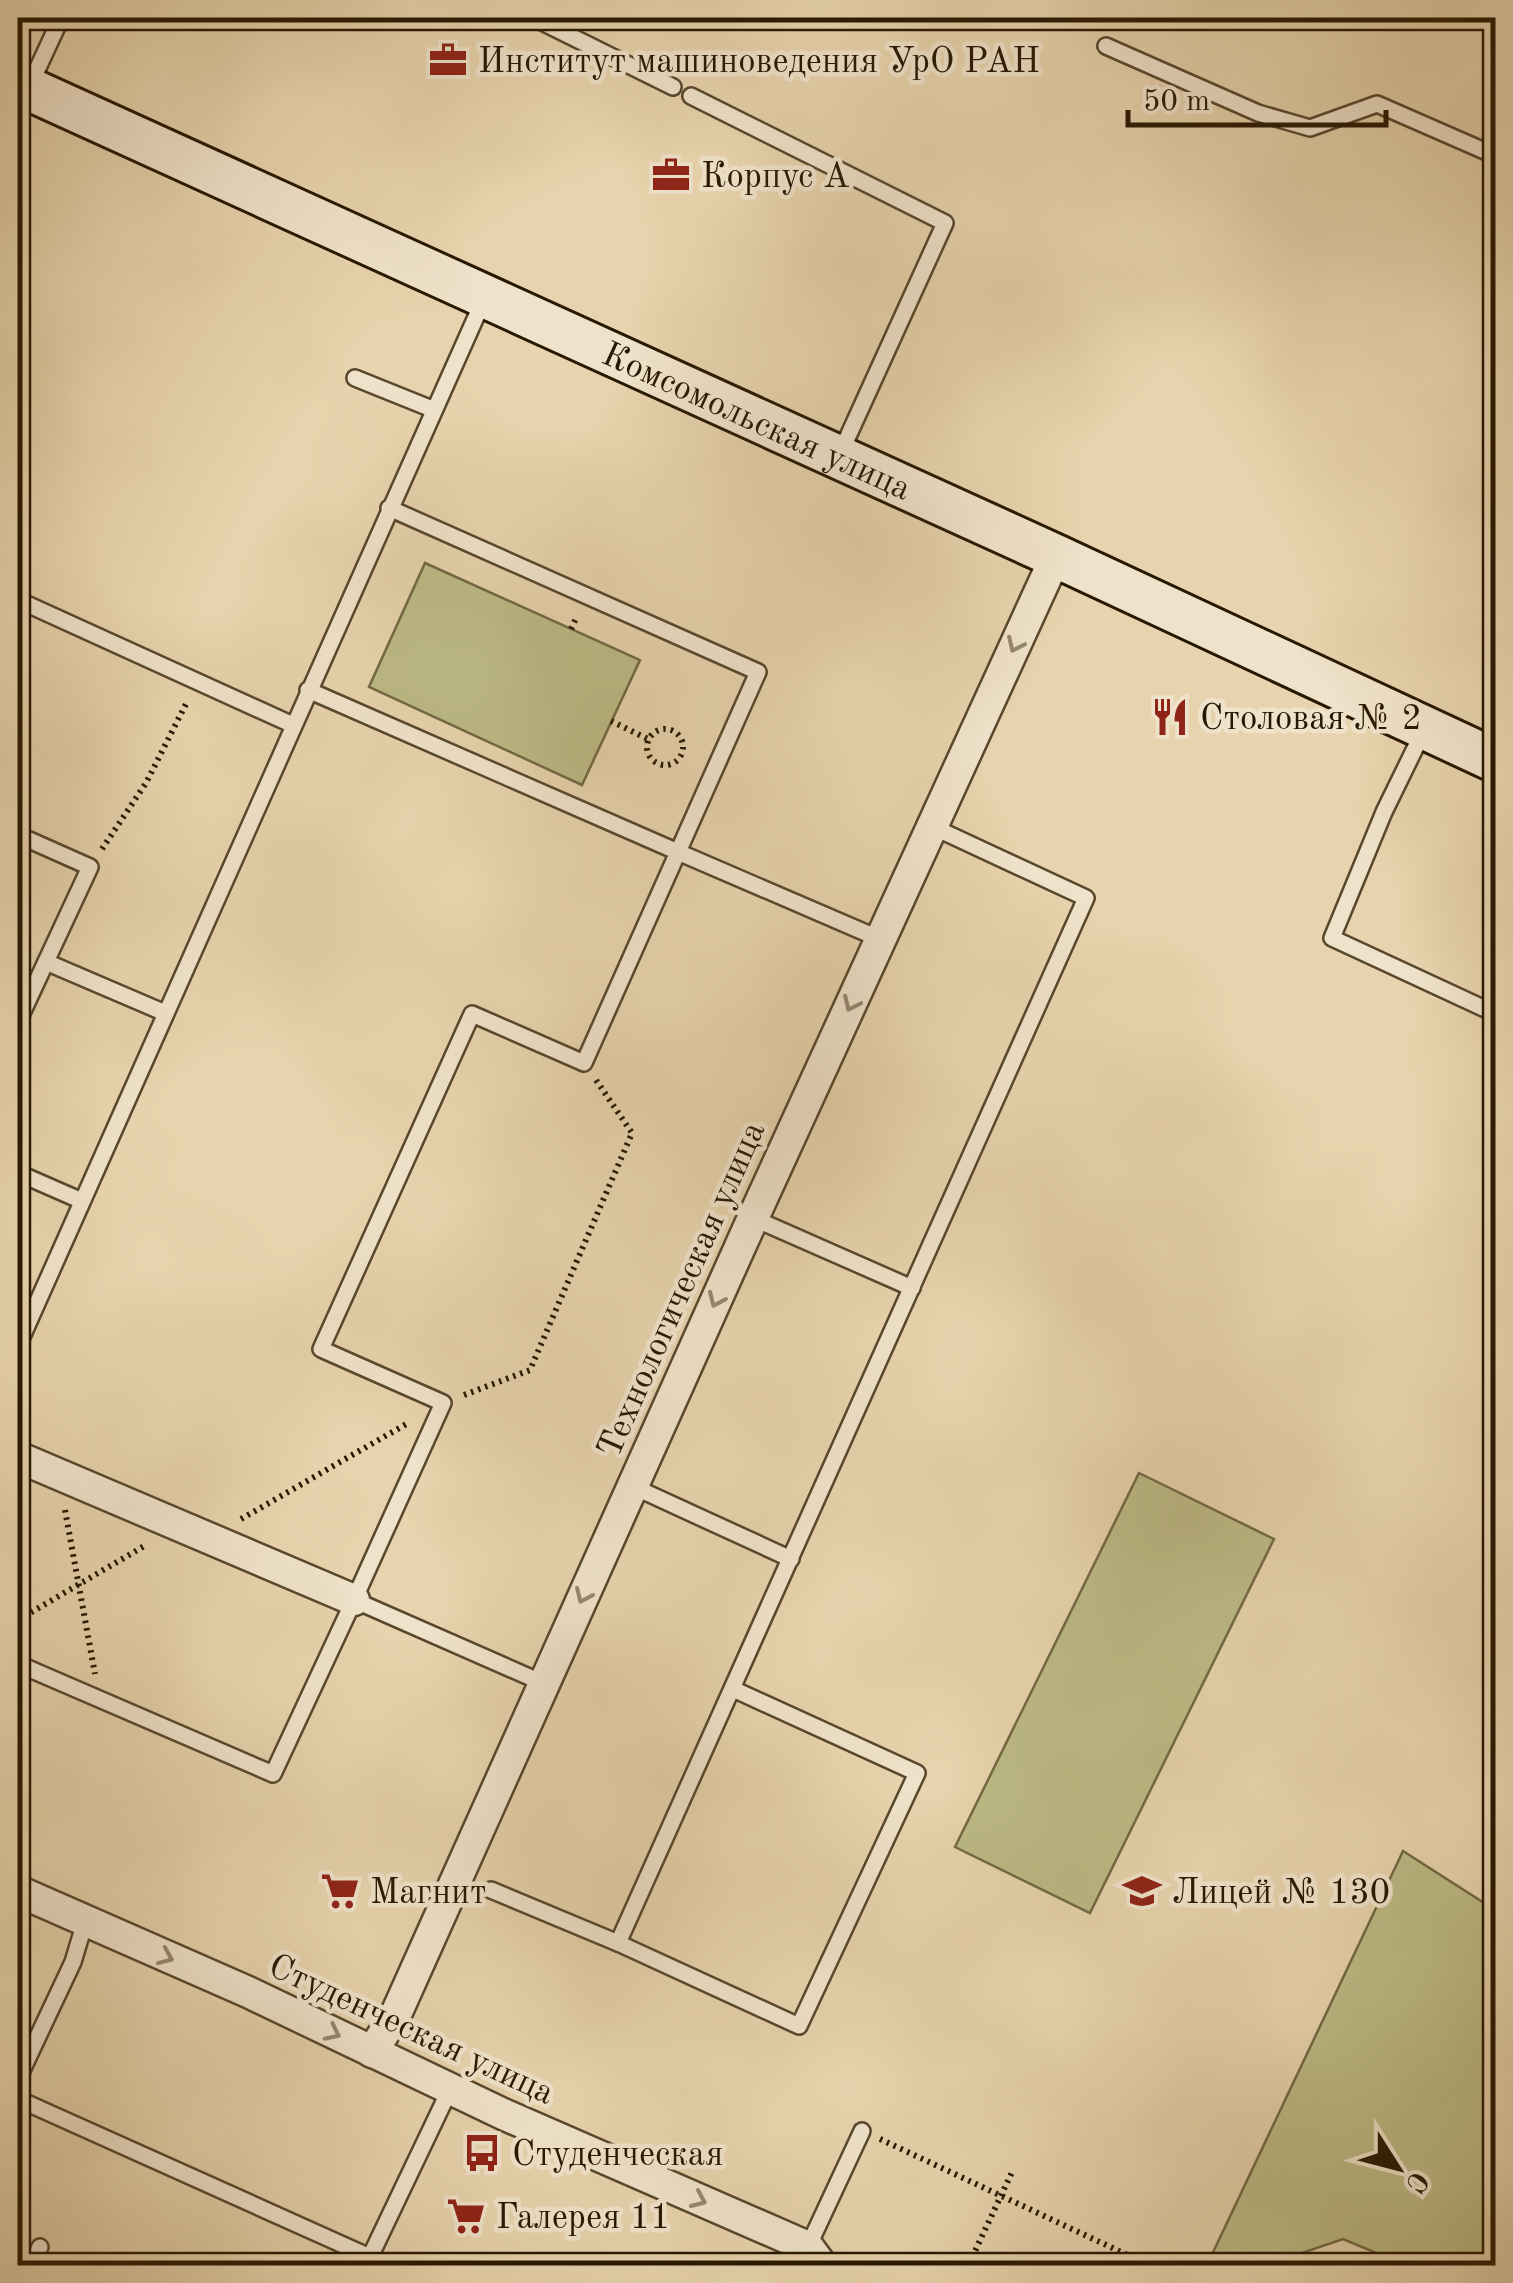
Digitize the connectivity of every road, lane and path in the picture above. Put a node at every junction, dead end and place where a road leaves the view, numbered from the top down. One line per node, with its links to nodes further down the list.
1 (62, 18): 4 (lane)
2 (534, 18): 5 (lane)
3 (1106, 46): 7 (lane)
4 (23, 86): 8 (main road, Комсомольская улица)
5 (673, 87)
6 (691, 96): 11 (lane)
7 (1496, 156)
8 (484, 298): 10 (lane); 11 (main road, Комсомольская улица)
9 (356, 378): 10 (lane)
10 (432, 410): 12 (lane)
11 (838, 458): 13 (main road, Комсомольская улица)
12 (389, 508): 16 (lane); 24 (lane)
13 (1056, 556): 19 (main road, Комсомольская улица); 22 (street, Технологическая улица, one-way to 22)
14 (18, 600): 15 (lane)
15 (197, 682): 18 (lane); 25 (path)
16 (308, 690): 18 (lane); 24 (lane)
17 (611, 721): 20 (path)
18 (293, 725): 28 (lane)
19 (1424, 729): 21 (main road, Комсомольская улица); 29 (lane)
20 (648, 739): 20 (path)
21 (1496, 761)
22 (930, 826): 26 (street, Технологическая улица); 35 (lane)
23 (18, 835): 25 (lane)
24 (678, 852): 26 (lane); 31 (lane)
25 (90, 867): 27 (lane)
26 (880, 939): 34 (street, Технологическая улица, one-way to 34)
27 (46, 962): 28 (lane); 30 (lane)
28 (165, 1014): 33 (lane)
29 (1496, 1014)
30 (18, 1022)
31 (584, 1062): 37 (path); 37 (lane)
32 (18, 1173): 33 (lane)
33 (82, 1200): 36 (lane)
34 (752, 1218): 35 (lane); 40 (street, Технологическая улица, one-way to 40)
35 (912, 1288): 43 (lane)
36 (18, 1346)
37 (443, 1403): 42 (path); 45 (lane)
38 (18, 1456): 39 (street)
39 (59, 1474): 41 (street); 44 (path)
40 (632, 1486): 43 (lane); 48 (street, Технологическая улица, one-way to 48)
41 (181, 1525): 42 (street); 44 (path)
42 (210, 1537): 45 (street)
43 (791, 1559): 49 (lane)
44 (79, 1584): 46 (path); 50 (path)
45 (354, 1600): 48 (lane); 50 (lane)
46 (18, 1620)
47 (18, 1664): 50 (lane)
48 (543, 1683): 55 (street, Технологическая улица)
49 (732, 1689): 54 (lane); 54 (lane)
50 (100, 1700)
51 (491, 1890): 54 (lane)
52 (18, 1891): 53 (street, Студенческая улица)
53 (84, 1922): 55 (street, Студенческая улица, one-way to 55); 56 (lane)
54 (618, 1943)
55 (372, 2052): 57 (street, Студенческая улица)
56 (18, 2079)
57 (451, 2087): 58 (lane); 63 (street, Студенческая улица, one-way to 63)
58 (18, 2099)
59 (862, 2131): 61 (path); 63 (lane)
60 (1013, 2170): 61 (path)
61 (1001, 2194): 64 (path); 66 (path)
62 (40, 2247): 65 (lane)
63 (815, 2256)
64 (969, 2264)
65 (31, 2266)
66 (1151, 2266)

